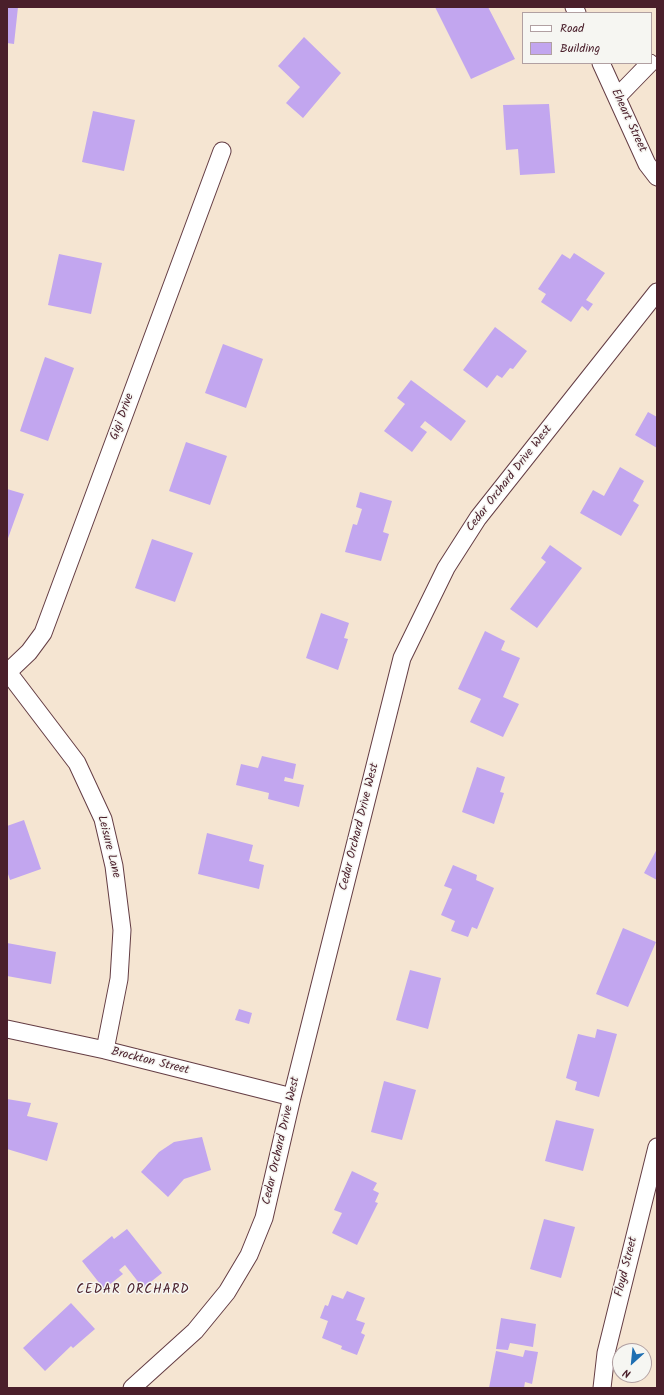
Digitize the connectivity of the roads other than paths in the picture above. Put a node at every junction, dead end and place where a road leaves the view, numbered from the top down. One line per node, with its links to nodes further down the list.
1 (601, 64): 3 (street, Eheart Street)
2 (648, 64): 3 (street)
3 (617, 97): 5 (street, Eheart Street)
4 (222, 151): 7 (street, Gigi Drive)
5 (657, 177)
6 (657, 292): 10 (street, Cedar Orchard Drive West)
7 (7, 671): 9 (street, Leisure Lane)
8 (7, 1029): 9 (street, Brockton Street)
9 (105, 1050): 10 (street, Brockton Street)
10 (292, 1097): 12 (street, Cedar Orchard Drive West)
11 (657, 1147): 13 (street, Floyd Street)
12 (132, 1388)
13 (602, 1388)

